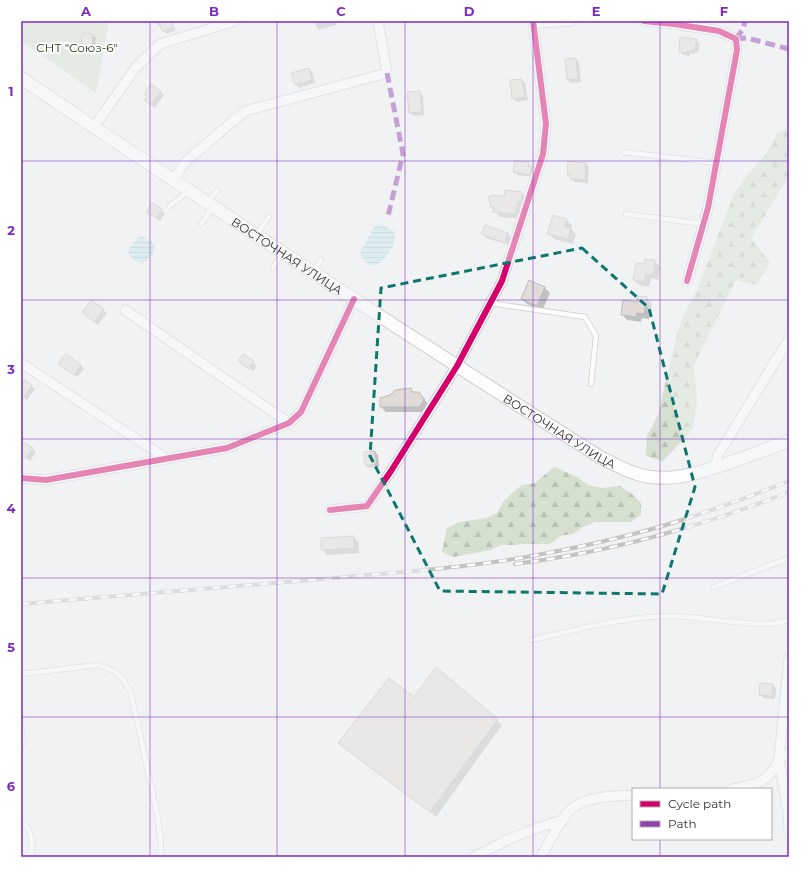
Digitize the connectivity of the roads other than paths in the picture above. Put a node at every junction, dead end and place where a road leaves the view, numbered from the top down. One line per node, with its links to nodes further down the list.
1 (235, 21): 8 (street)
2 (378, 21): 11 (street)
3 (571, 21): 5 (street)
4 (644, 21): 6 (street)
5 (533, 22): 27 (street)
6 (674, 22): 10 (street)
7 (21, 78): 8 (main road, ВОСТОЧНАЯ УЛИЦА)
8 (94, 127): 11 (main road, ВОСТОЧНАЯ УЛИЦА)
9 (623, 152): 10 (lane)
10 (716, 163): 19 (street)
11 (173, 180): 12 (main road, ВОСТОЧНАЯ УЛИЦА)
12 (189, 191): 14 (main road, ВОСТОЧНАЯ УЛИЦА); 15 (lane)
13 (217, 191): 14 (lane)
14 (210, 205): 18 (lane); 20 (main road, ВОСТОЧНАЯ УЛИЦА)
15 (169, 206)
16 (626, 214): 19 (lane)
17 (269, 217): 20 (lane)
18 (201, 224)
19 (703, 224): 25 (street)
20 (256, 235): 21 (main road, ВОСТОЧНАЯ УЛИЦА)
21 (283, 253): 23 (lane); 24 (main road, ВОСТОЧНАЯ УЛИЦА)
22 (321, 260): 24 (lane)
23 (272, 267)
24 (313, 273): 26 (main road, ВОСТОЧНАЯ УЛИЦА)
25 (688, 281)
26 (354, 299): 31 (main road, ВОСТОЧНАЯ УЛИЦА); 33 (street)
27 (490, 303): 31 (street); 32 (lane)
28 (124, 310): 33 (street)
29 (789, 339): 36 (street)
30 (21, 363): 35 (street)
31 (457, 366): 36 (main road, ВОСТОЧНАЯ УЛИЦА); 38 (street)
32 (591, 384)
33 (290, 423): 35 (street)
34 (789, 441): 36 (main road, ВОСТОЧНАЯ УЛИЦА)
35 (167, 459): 37 (street)
36 (715, 468)
37 (21, 478)
38 (330, 510)
39 (789, 558): 40 (lane)
40 (714, 587)
41 (789, 620): 42 (lane)
42 (531, 640)
43 (789, 658): 48 (street)
44 (21, 674): 55 (lane)
45 (21, 727): 46 (lane)
46 (21, 747)
47 (789, 753): 48 (street)
48 (779, 759): 49 (street); 53 (street)
49 (736, 788)
50 (632, 795): 51 (street)
51 (563, 820): 56 (street); 57 (street)
52 (21, 823): 54 (lane)
53 (789, 831)
54 (22, 857)
55 (158, 857)
56 (474, 857)
57 (541, 857)

